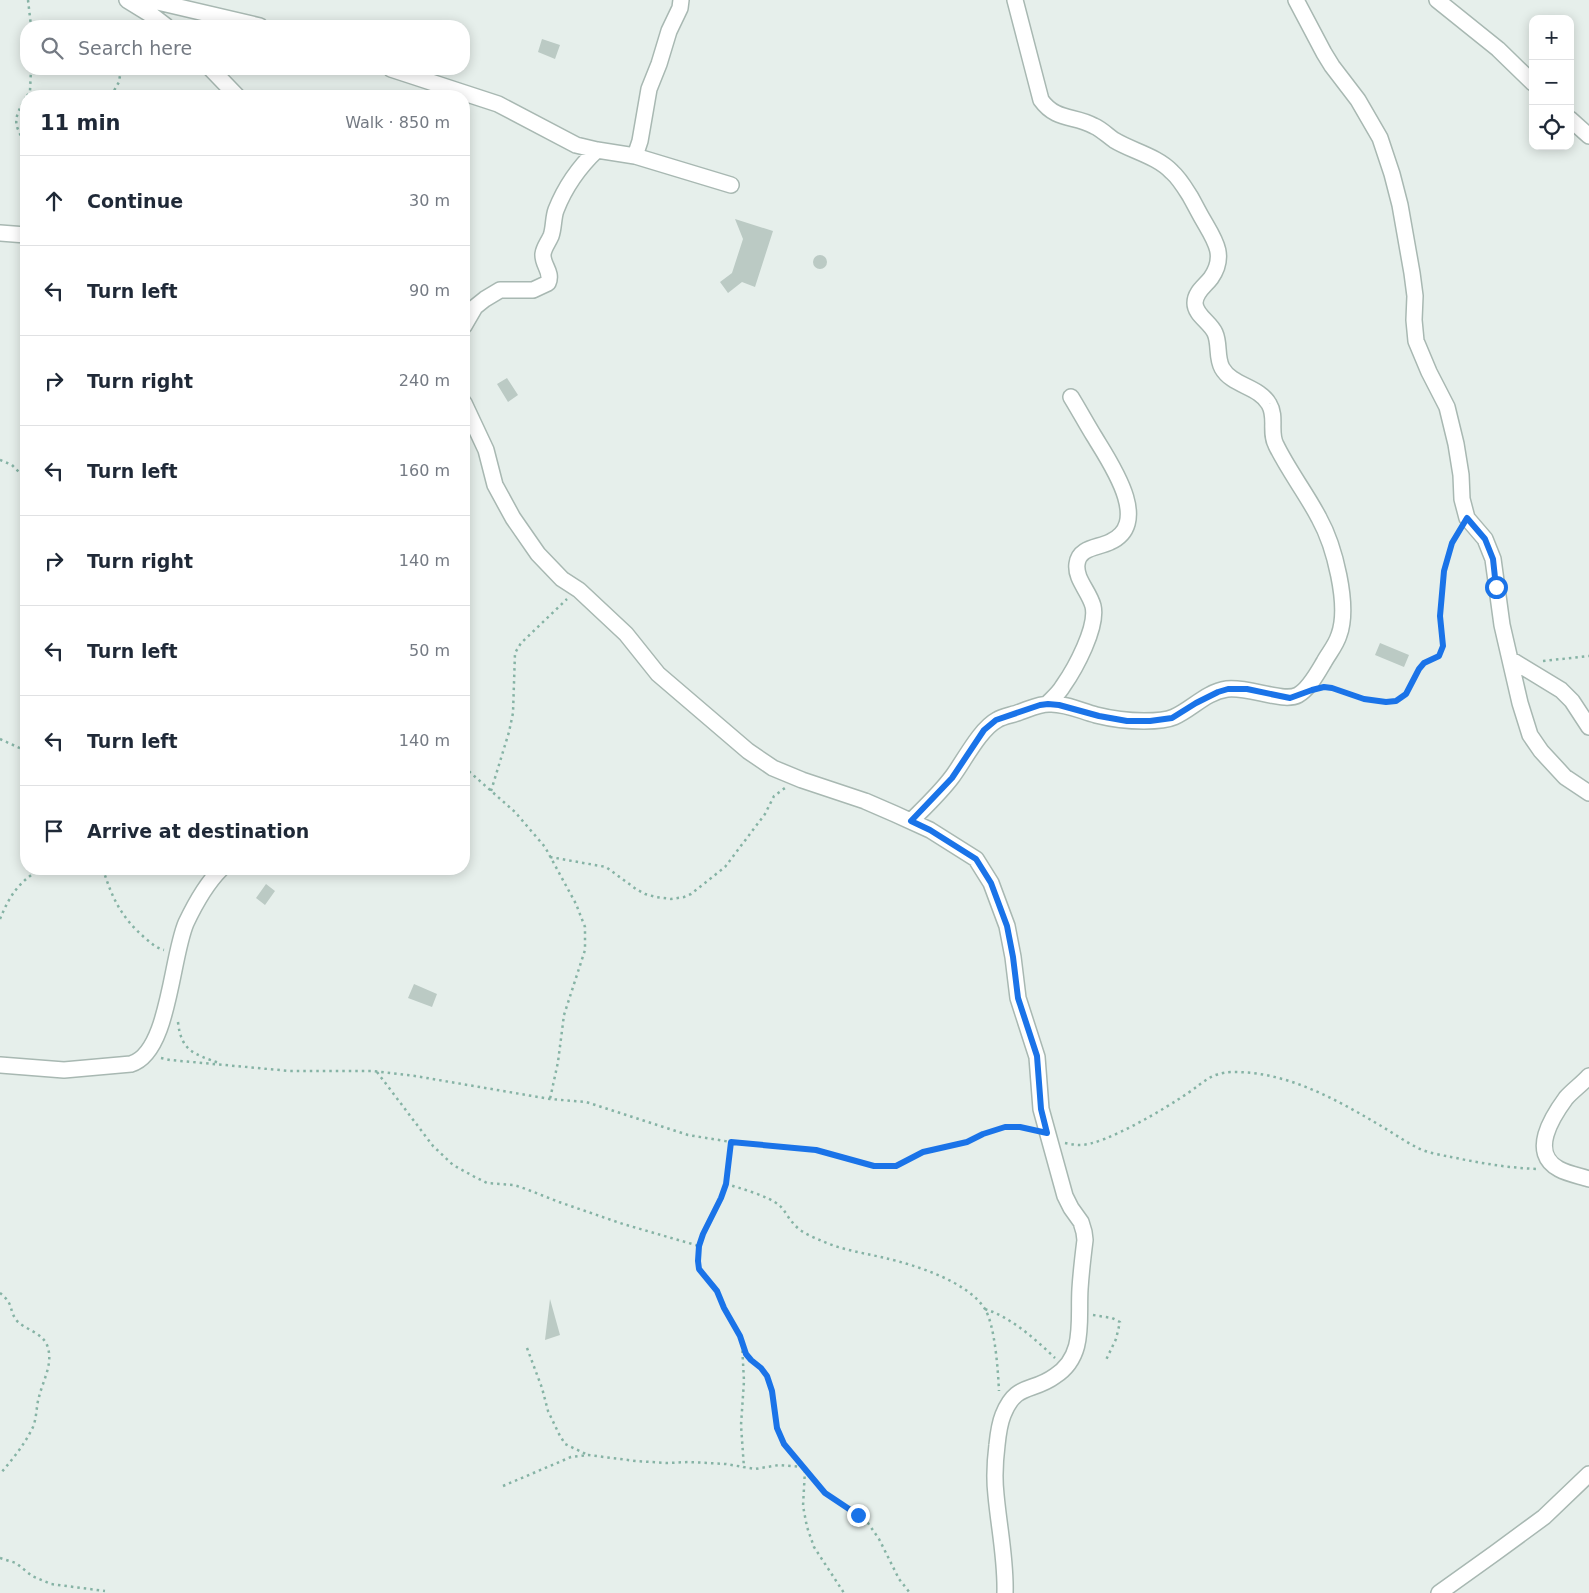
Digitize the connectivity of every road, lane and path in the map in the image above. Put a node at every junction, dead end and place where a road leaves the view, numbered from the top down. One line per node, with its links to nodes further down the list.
1 (28, 0): 8 (path)
2 (127, 0): 9 (street)
3 (148, 0): 10 (street)
4 (681, 0): 26 (street)
5 (1015, 0): 40 (street)
6 (1296, 0): 35 (street)
7 (1437, 0): 15 (street)
8 (30, 20)
9 (158, 20)
10 (234, 20)
11 (31, 75): 16 (path)
12 (120, 75): 17 (path)
13 (217, 75): 18 (street)
14 (410, 75): 19 (street)
15 (1529, 80)
16 (30, 90)
17 (114, 90)
18 (231, 90)
19 (456, 90)
20 (470, 95): 25 (street)
21 (20, 108): 23 (path)
22 (1574, 123): 24 (street)
23 (20, 135)
24 (1589, 136)
25 (597, 150): 26 (street); 30 (street)
26 (635, 156): 27 (street)
27 (731, 185)
28 (0, 233): 29 (street)
29 (20, 235)
30 (470, 316)
31 (1071, 397): 40 (street)
32 (470, 416): 36 (street)
33 (0, 460): 34 (path)
34 (20, 473)
35 (1467, 518): 38 (street); 39 (path)
36 (579, 590): 45 (street); 46 (path)
37 (1589, 656): 38 (path)
38 (1515, 661): 41 (street); 47 (street)
39 (1324, 687)
40 (1048, 704): 48 (street)
41 (1589, 727)
42 (0, 740): 43 (path)
43 (20, 748)
44 (470, 773): 46 (path)
45 (802, 780): 48 (street); 49 (path)
46 (490, 791): 49 (path)
47 (1589, 793)
48 (911, 821): 62 (street)
49 (550, 857): 61 (path)
50 (32, 875): 53 (path)
51 (105, 875): 54 (path)
52 (214, 875): 54 (street)
53 (0, 919)
54 (180, 941): 56 (street)
55 (178, 1018): 58 (path)
56 (147, 1054): 57 (street); 58 (path)
57 (0, 1065)
58 (223, 1065): 59 (path)
59 (376, 1072): 61 (path); 67 (path)
60 (1589, 1076): 64 (street)
61 (550, 1099): 63 (path)
62 (1049, 1137): 63 (path); 64 (path); 70 (street)
63 (731, 1142): 66 (path)
64 (1559, 1169): 65 (street)
65 (1589, 1179)
66 (726, 1184): 67 (path); 69 (path)
67 (699, 1246): 71 (path)
68 (0, 1293): 79 (path)
69 (985, 1309): 74 (path); 75 (path)
70 (1079, 1314): 73 (path); 74 (street)
71 (742, 1341): 77 (path); 78 (path)
72 (527, 1348): 76 (path)
73 (1105, 1362)
74 (1066, 1368): 75 (street)
75 (1003, 1415): 86 (street)
76 (588, 1455): 77 (path); 81 (path)
77 (744, 1468): 78 (path)
78 (804, 1469): 84 (path); 85 (path)
79 (0, 1474)
80 (1589, 1474): 87 (street)
81 (503, 1486)
82 (0, 1558): 83 (path)
83 (105, 1591)
84 (844, 1593)
85 (910, 1593)
86 (1005, 1593)
87 (1439, 1593)

